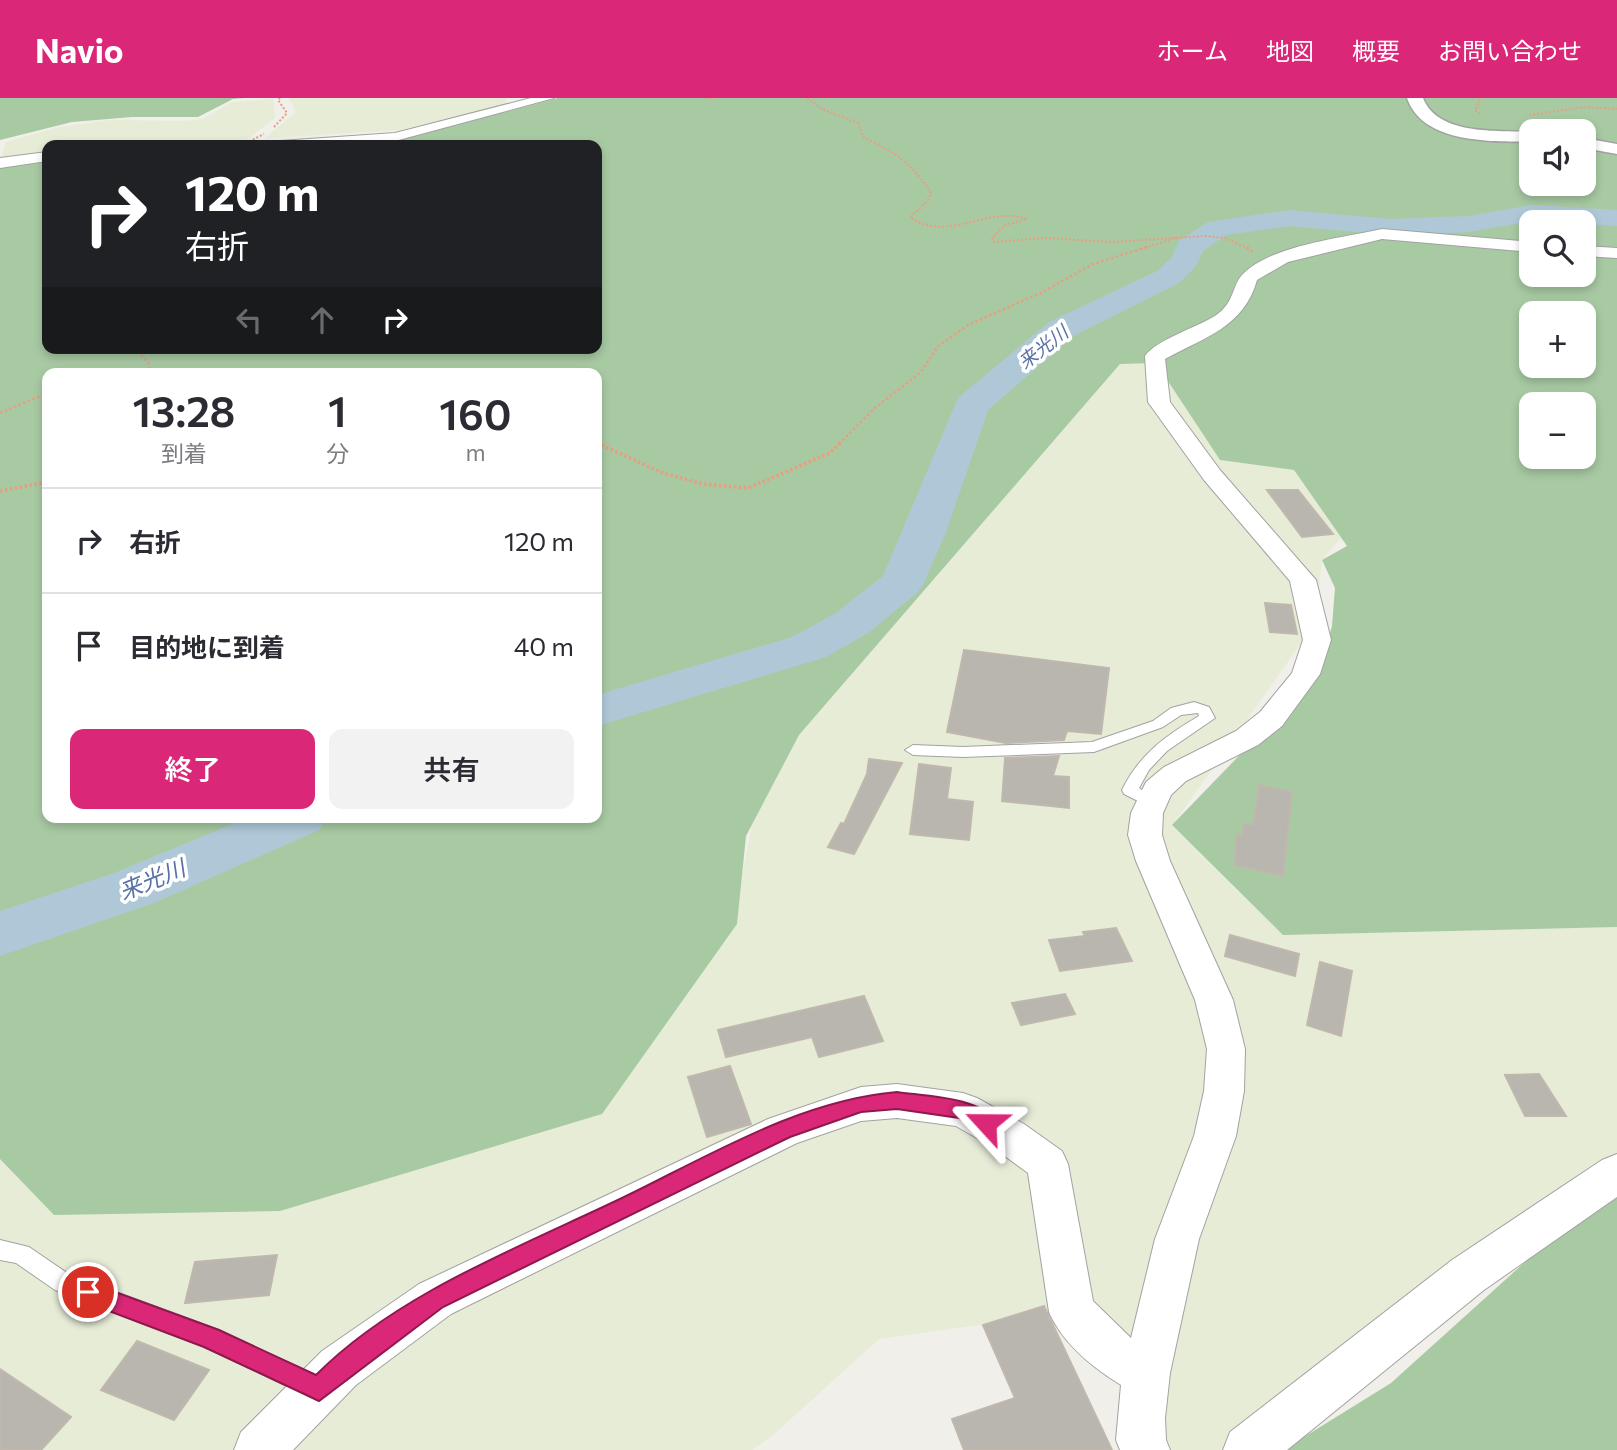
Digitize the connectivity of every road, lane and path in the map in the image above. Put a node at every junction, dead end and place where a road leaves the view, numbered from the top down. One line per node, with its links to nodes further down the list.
1 (281, 98): 12 (path)
2 (547, 98): 13 (street)
3 (707, 98): 4 (path)
4 (714, 98)
5 (807, 98): 18 (path)
6 (1415, 98): 11 (street)
7 (1481, 98): 10 (path)
8 (1617, 109): 9 (path)
9 (1523, 117)
10 (1487, 118)
11 (1519, 136)
12 (250, 140)
13 (352, 140)
14 (1596, 145): 15 (street)
15 (1617, 149)
16 (42, 158): 17 (street)
17 (0, 163)
18 (1179, 237): 22 (path); 27 (path)
19 (1519, 246): 22 (street)
20 (1596, 252): 21 (street)
21 (1617, 253)
22 (1249, 278): 31 (street)
23 (140, 354): 24 (path)
24 (150, 368)
25 (42, 395): 26 (path)
26 (0, 413)
27 (602, 445)
28 (42, 483): 29 (path)
29 (0, 491)
30 (913, 750): 31 (lane)
31 (1152, 803): 34 (street)
32 (1617, 1173): 38 (street)
33 (0, 1250): 35 (lane)
34 (1146, 1373): 35 (street); 37 (street)
35 (319, 1389): 36 (street)
36 (259, 1450)
37 (1145, 1450)
38 (1248, 1450)

